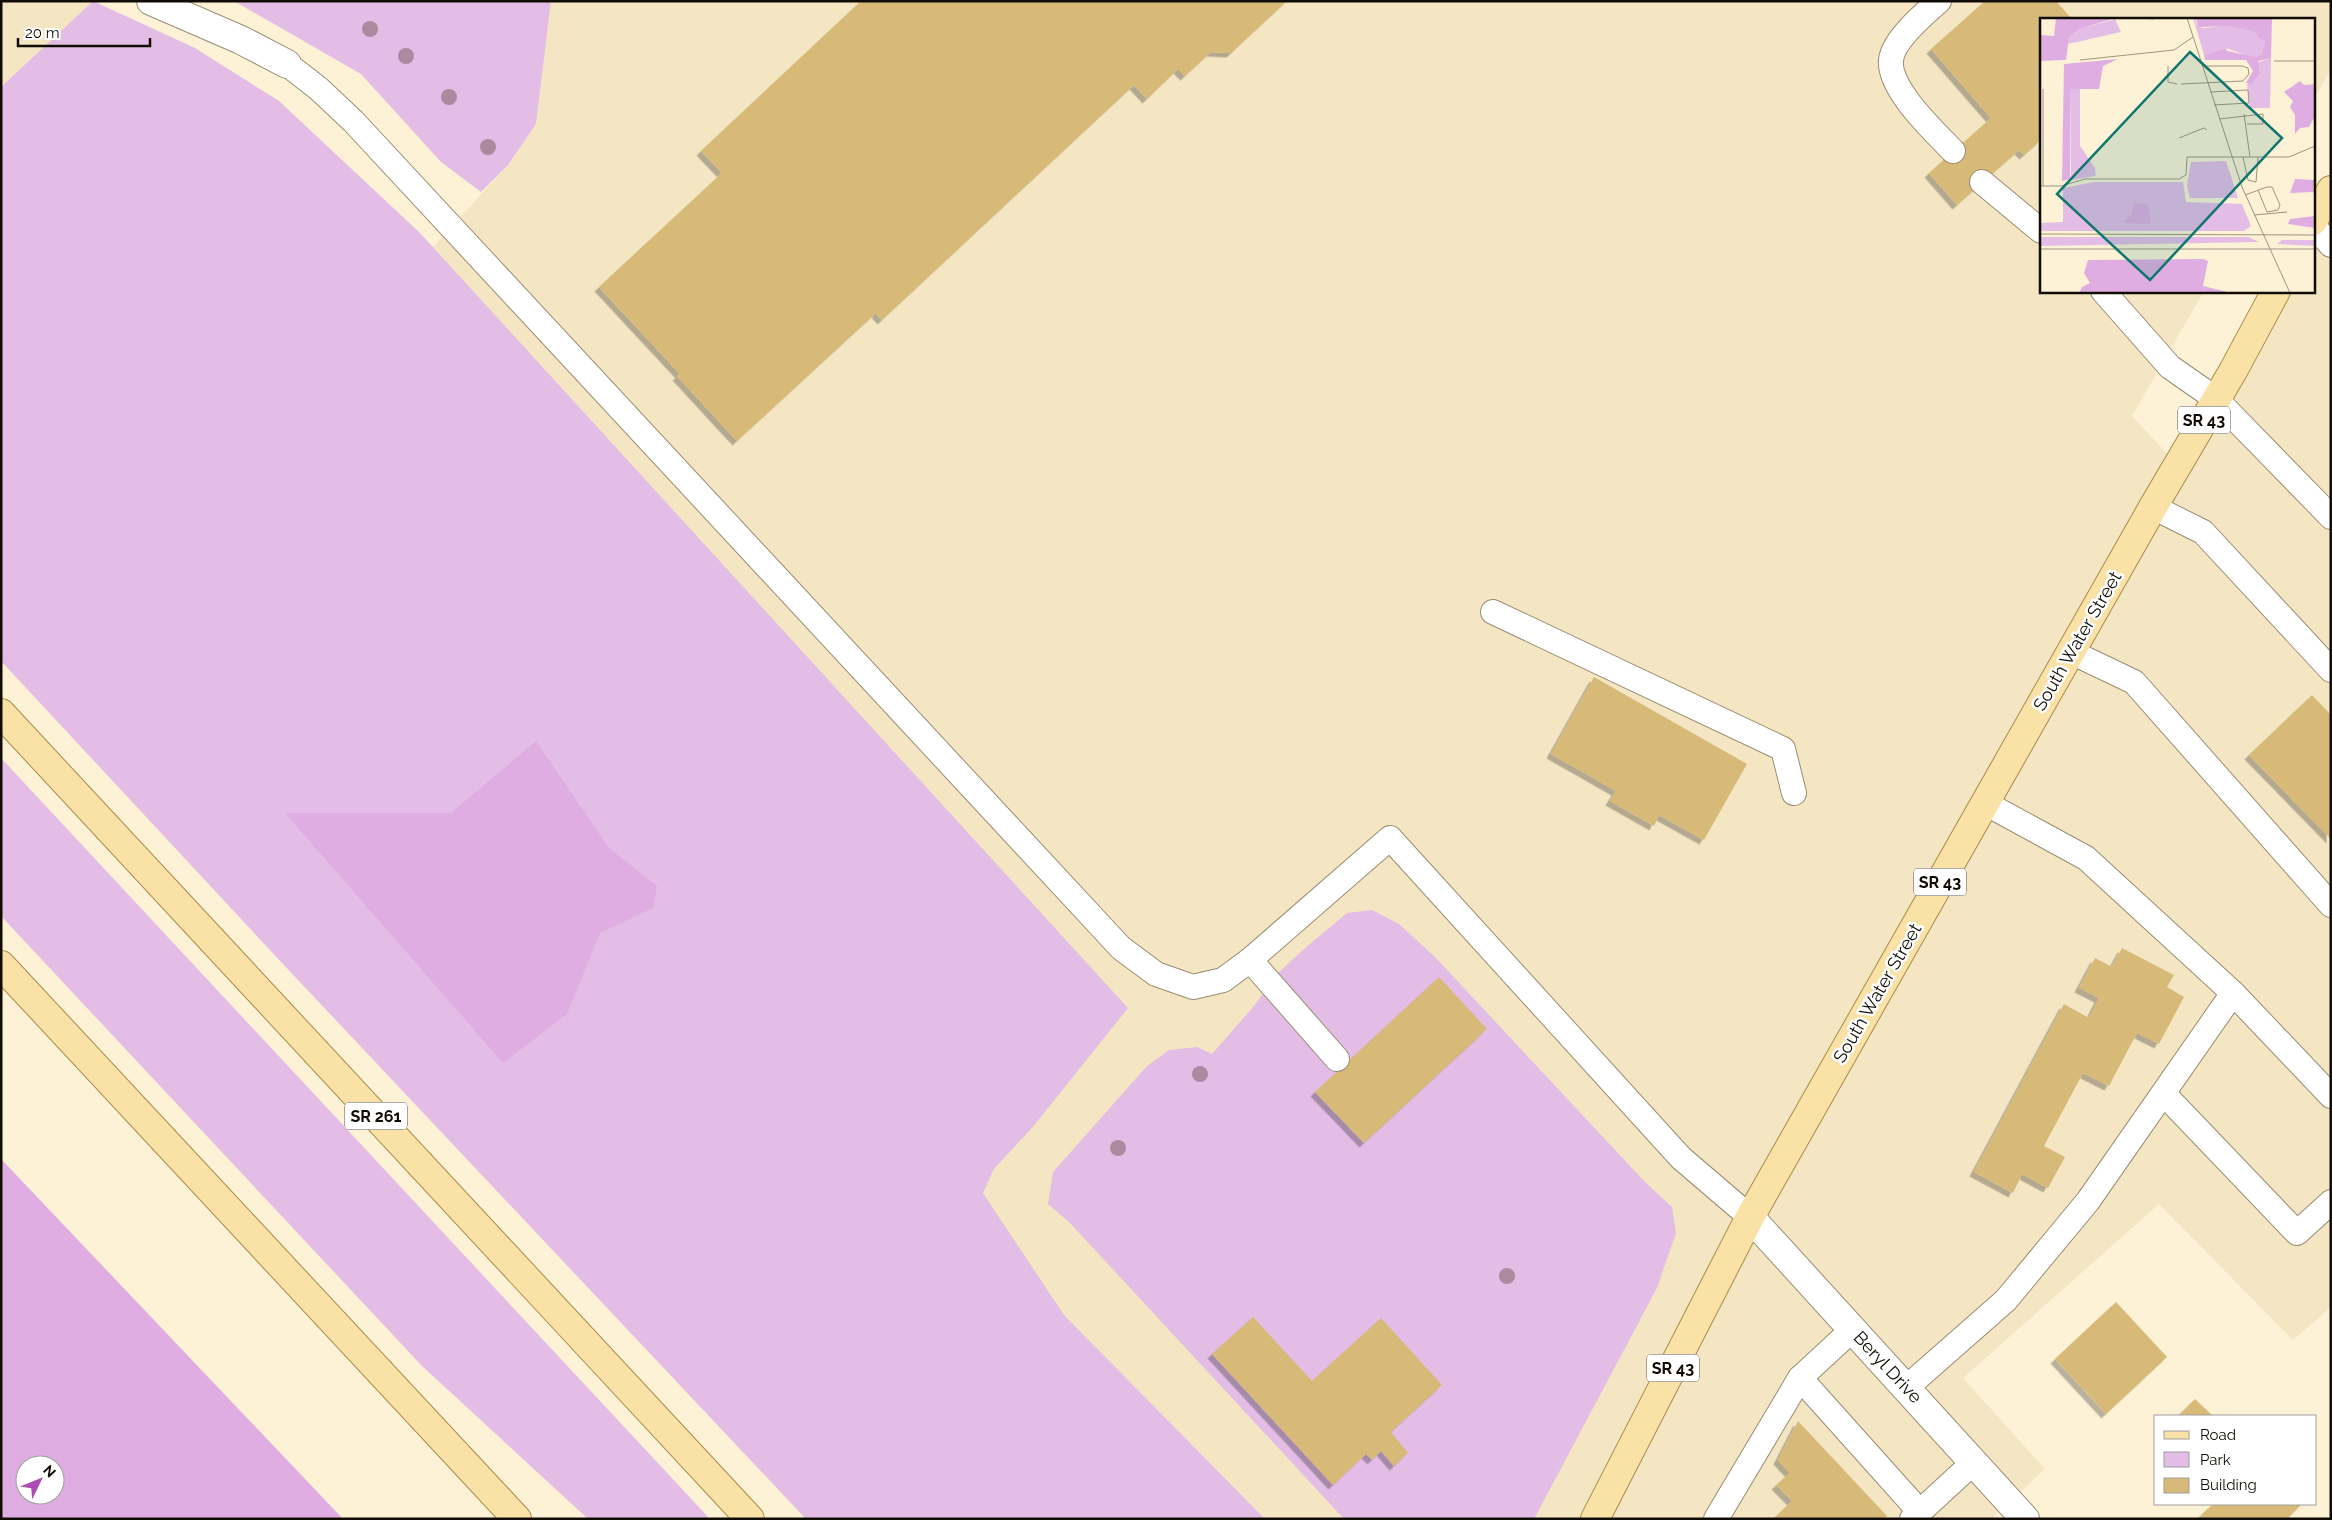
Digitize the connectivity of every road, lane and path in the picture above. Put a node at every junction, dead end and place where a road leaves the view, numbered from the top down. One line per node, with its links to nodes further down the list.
1 (151, 1): 3 (street)
2 (1939, 1): 4 (lane)
3 (287, 64): 23 (lane)
4 (1953, 151)
5 (1982, 182): 9 (lane)
6 (2331, 190): 7 (main road)
7 (2314, 219)
8 (2314, 227): 10 (lane)
9 (2040, 230)
10 (2331, 244)
11 (2104, 292): 13 (lane)
12 (2275, 292): 13 (main road, South Water Street / SR 43)
13 (2216, 399): 14 (main road, South Water Street / SR 43); 15 (lane)
14 (2153, 507): 17 (main road, South Water Street / SR 43); 18 (lane)
15 (2331, 517)
16 (1493, 612): 20 (lane)
17 (2071, 652): 21 (main road, South Water Street / SR 43); 22 (lane)
18 (2331, 670)
19 (1, 713): 37 (main road, SR 261)
20 (1794, 793)
21 (1985, 803): 25 (lane); 30 (main road, South Water Street / SR 43)
22 (2331, 905)
23 (1250, 960): 26 (lane); 30 (lane)
24 (1, 965): 36 (main road)
25 (2233, 993): 27 (lane); 28 (lane)
26 (1337, 1059)
27 (2164, 1094): 29 (lane); 33 (lane)
28 (2331, 1096)
29 (2331, 1202)
30 (1750, 1216): 31 (street, Beryl Drive); 38 (main road, South Water Street / SR 43)
31 (1853, 1330): 32 (lane); 33 (street, Beryl Drive)
32 (1800, 1378): 35 (lane); 39 (lane)
33 (1906, 1388): 34 (street, Beryl Drive)
34 (1974, 1462): 35 (lane); 40 (street, Beryl Drive)
35 (1916, 1515)
36 (518, 1519)
37 (750, 1519)
38 (1595, 1519)
39 (1716, 1519)
40 (2025, 1519)

